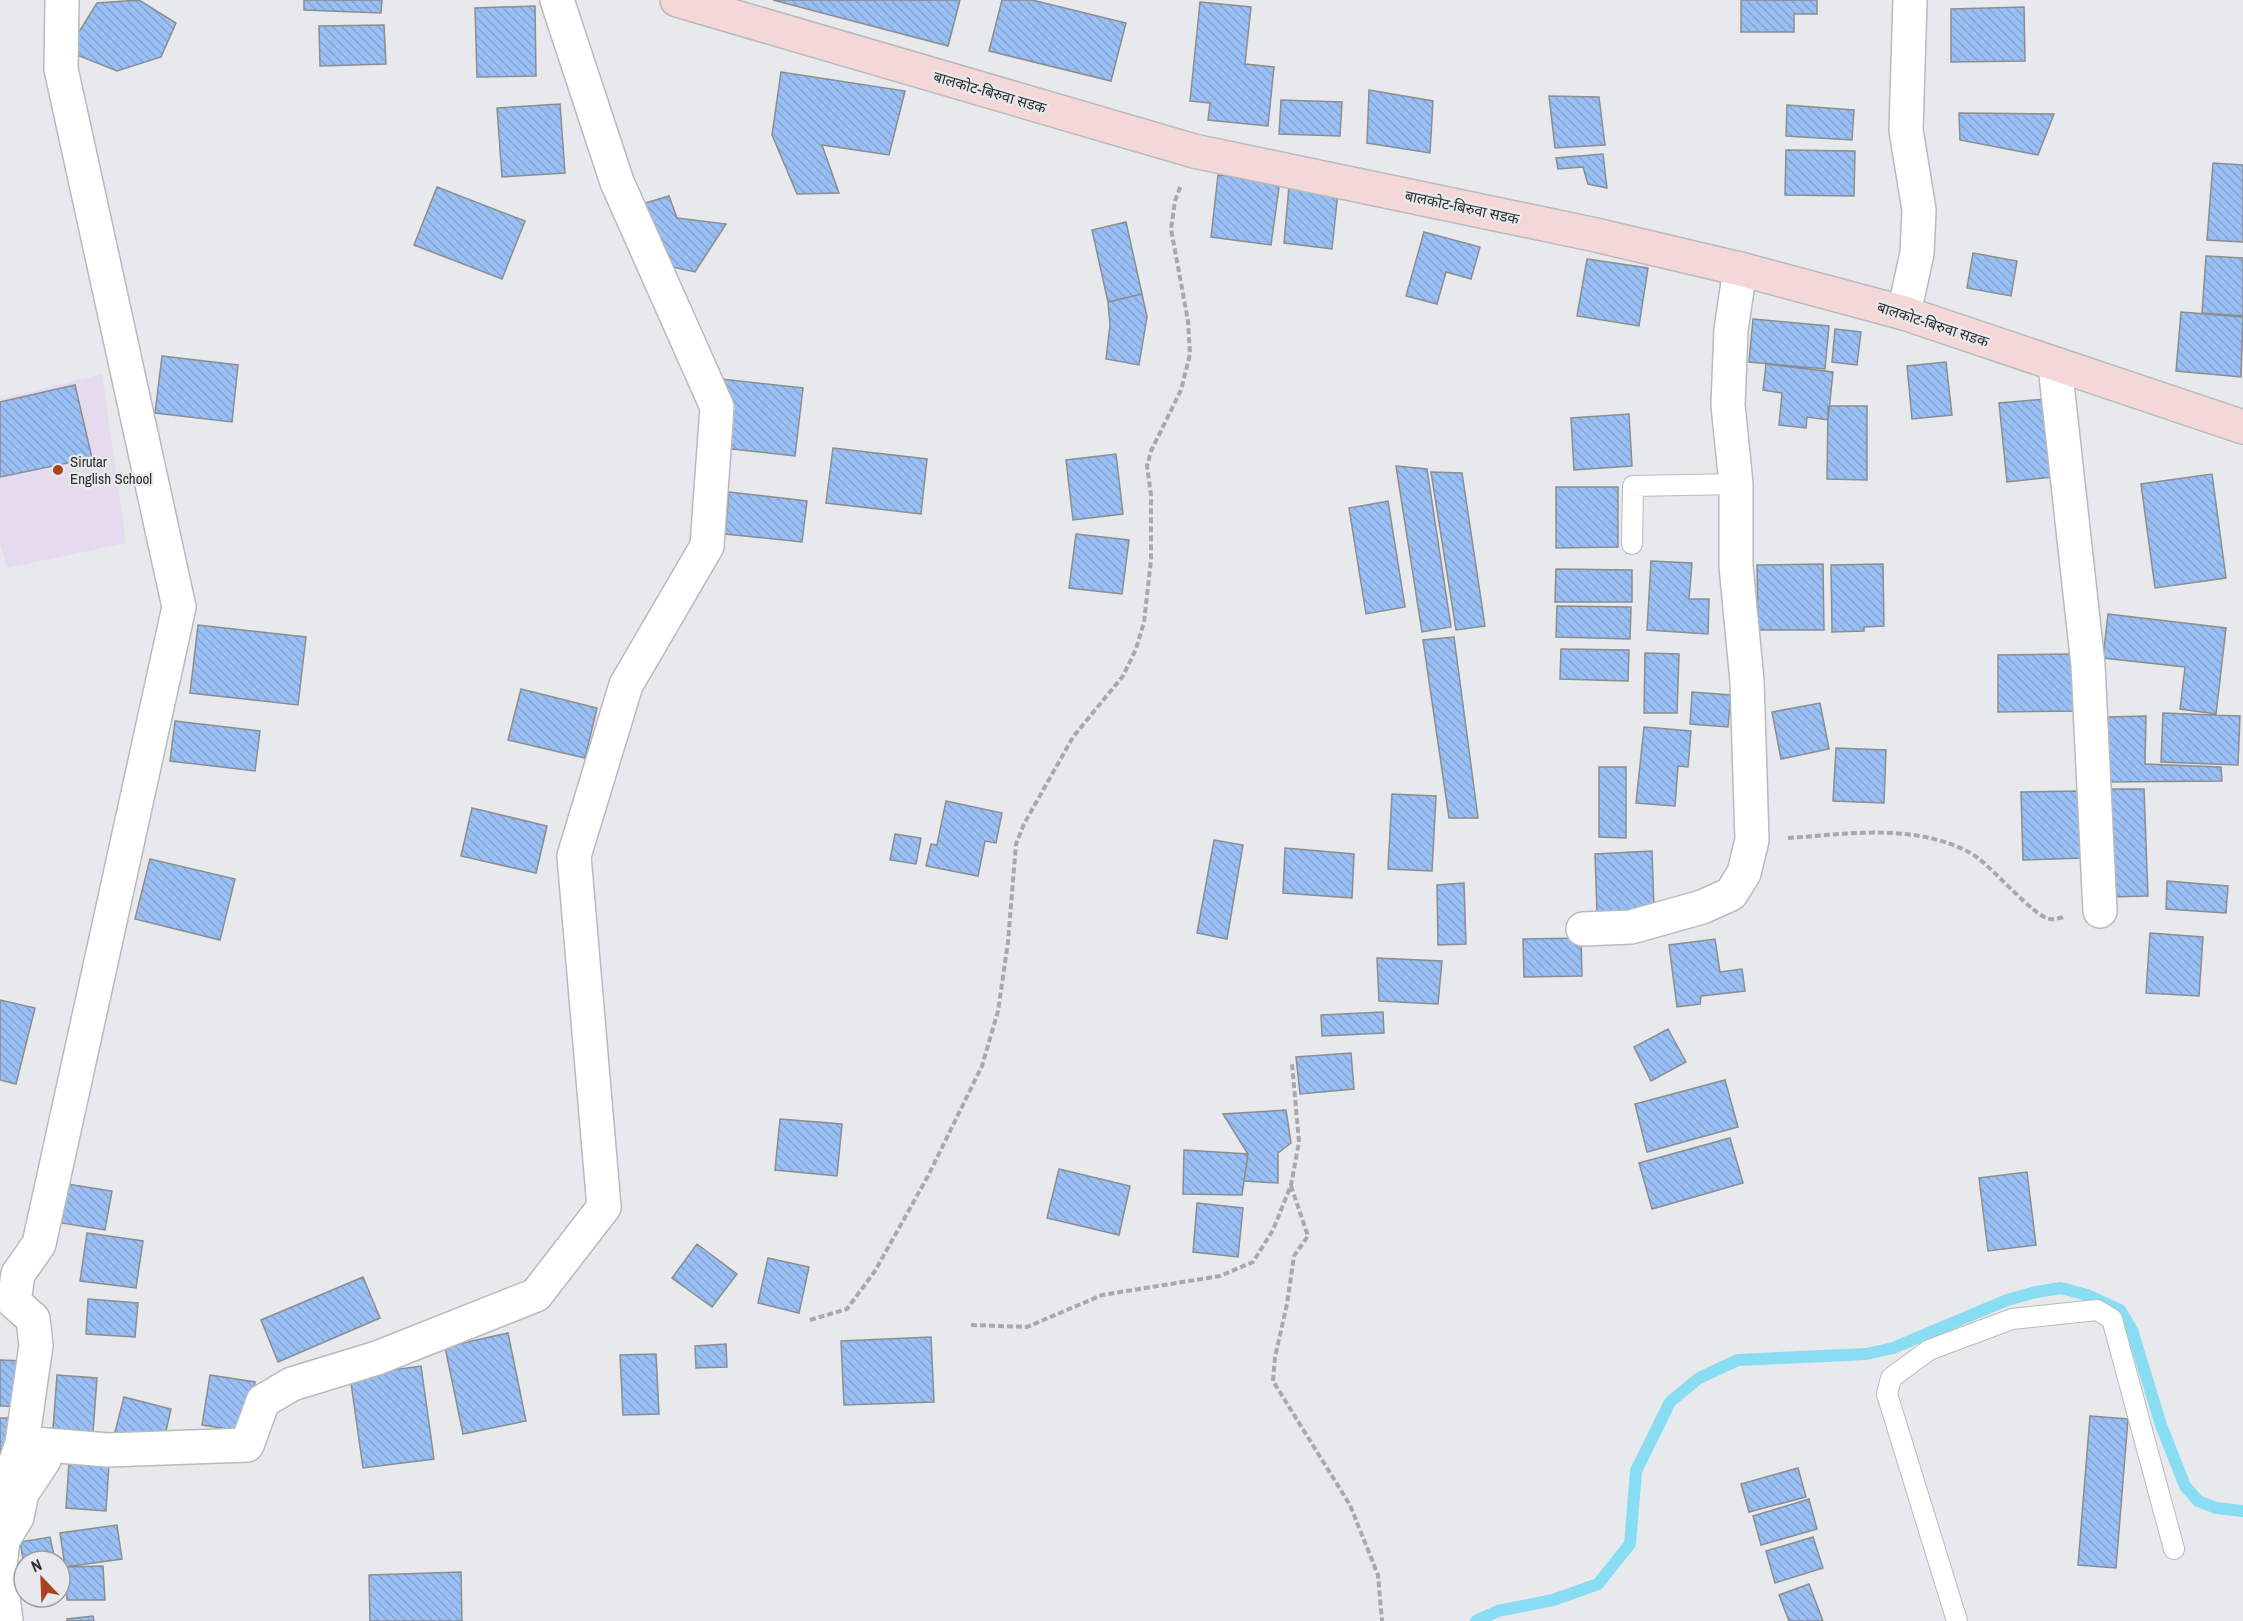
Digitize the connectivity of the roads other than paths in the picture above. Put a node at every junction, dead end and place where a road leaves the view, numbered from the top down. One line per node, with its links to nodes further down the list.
1 (62, 0): 13 (street)
2 (558, 0): 13 (street)
3 (677, 0): 5 (main road, बालकोट-बिरुवा सडक)
4 (1910, 0): 6 (street)
5 (1740, 269): 6 (main road, बालकोट-बिरुवा सडक); 9 (street)
6 (1904, 313): 7 (main road, बालकोट-बिरुवा सडक)
7 (2055, 366): 8 (main road, बालकोट-बिरुवा सडक); 11 (street)
8 (2243, 427)
9 (1736, 484): 10 (lane); 12 (street)
10 (1632, 544)
11 (2100, 911)
12 (1583, 929)
13 (22, 1443): 14 (street); 16 (street)
14 (0, 1525)
15 (2174, 1549): 19 (lane)
16 (0, 1567)
17 (0, 1574): 18 (street)
18 (6, 1621)
19 (1957, 1621)

